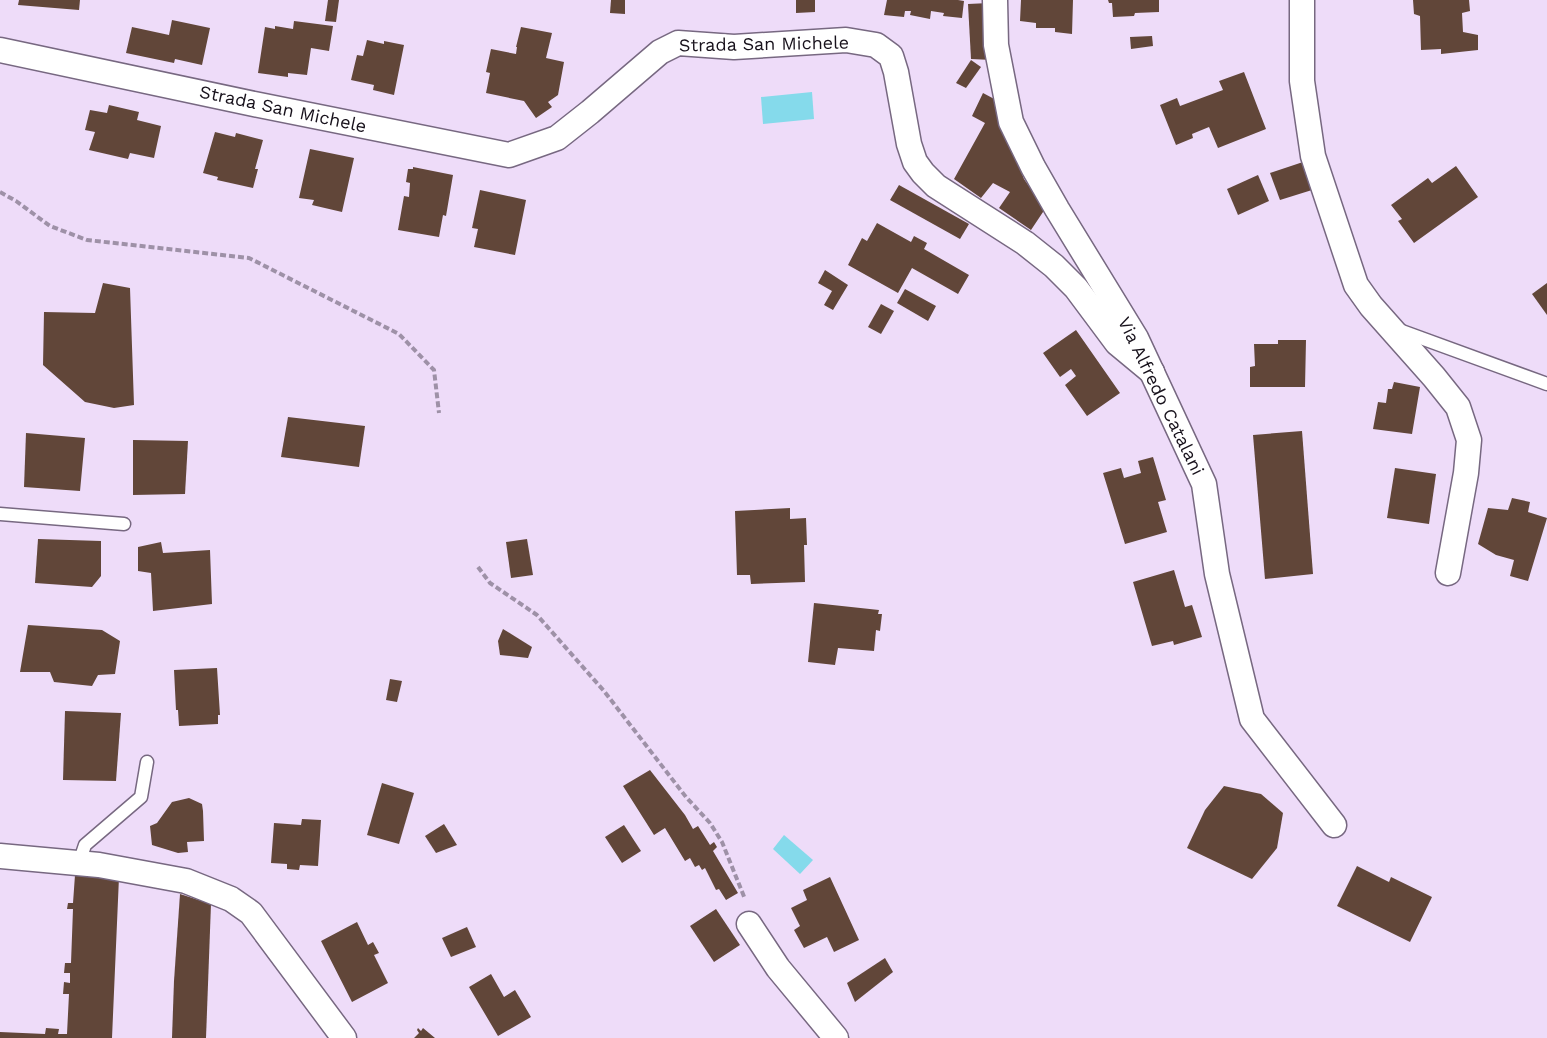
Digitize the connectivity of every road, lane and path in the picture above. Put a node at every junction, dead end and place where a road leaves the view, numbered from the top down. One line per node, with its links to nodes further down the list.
1 (995, 0): 6 (street, Via Alfredo Catalani)
2 (1302, 0): 5 (street)
3 (0, 50): 6 (street, Strada San Michele)
4 (0, 192): 8 (path)
5 (1387, 325): 7 (lane); 12 (street)
6 (1152, 372): 14 (street, Via Alfredo Catalani)
7 (1547, 384)
8 (439, 413)
9 (0, 514): 10 (lane)
10 (124, 524)
11 (478, 567): 17 (path)
12 (1448, 573)
13 (147, 762): 16 (lane)
14 (1334, 825)
15 (0, 856): 16 (street)
16 (79, 863): 18 (street)
17 (749, 924): 19 (street)
18 (338, 1034)
19 (836, 1038)

